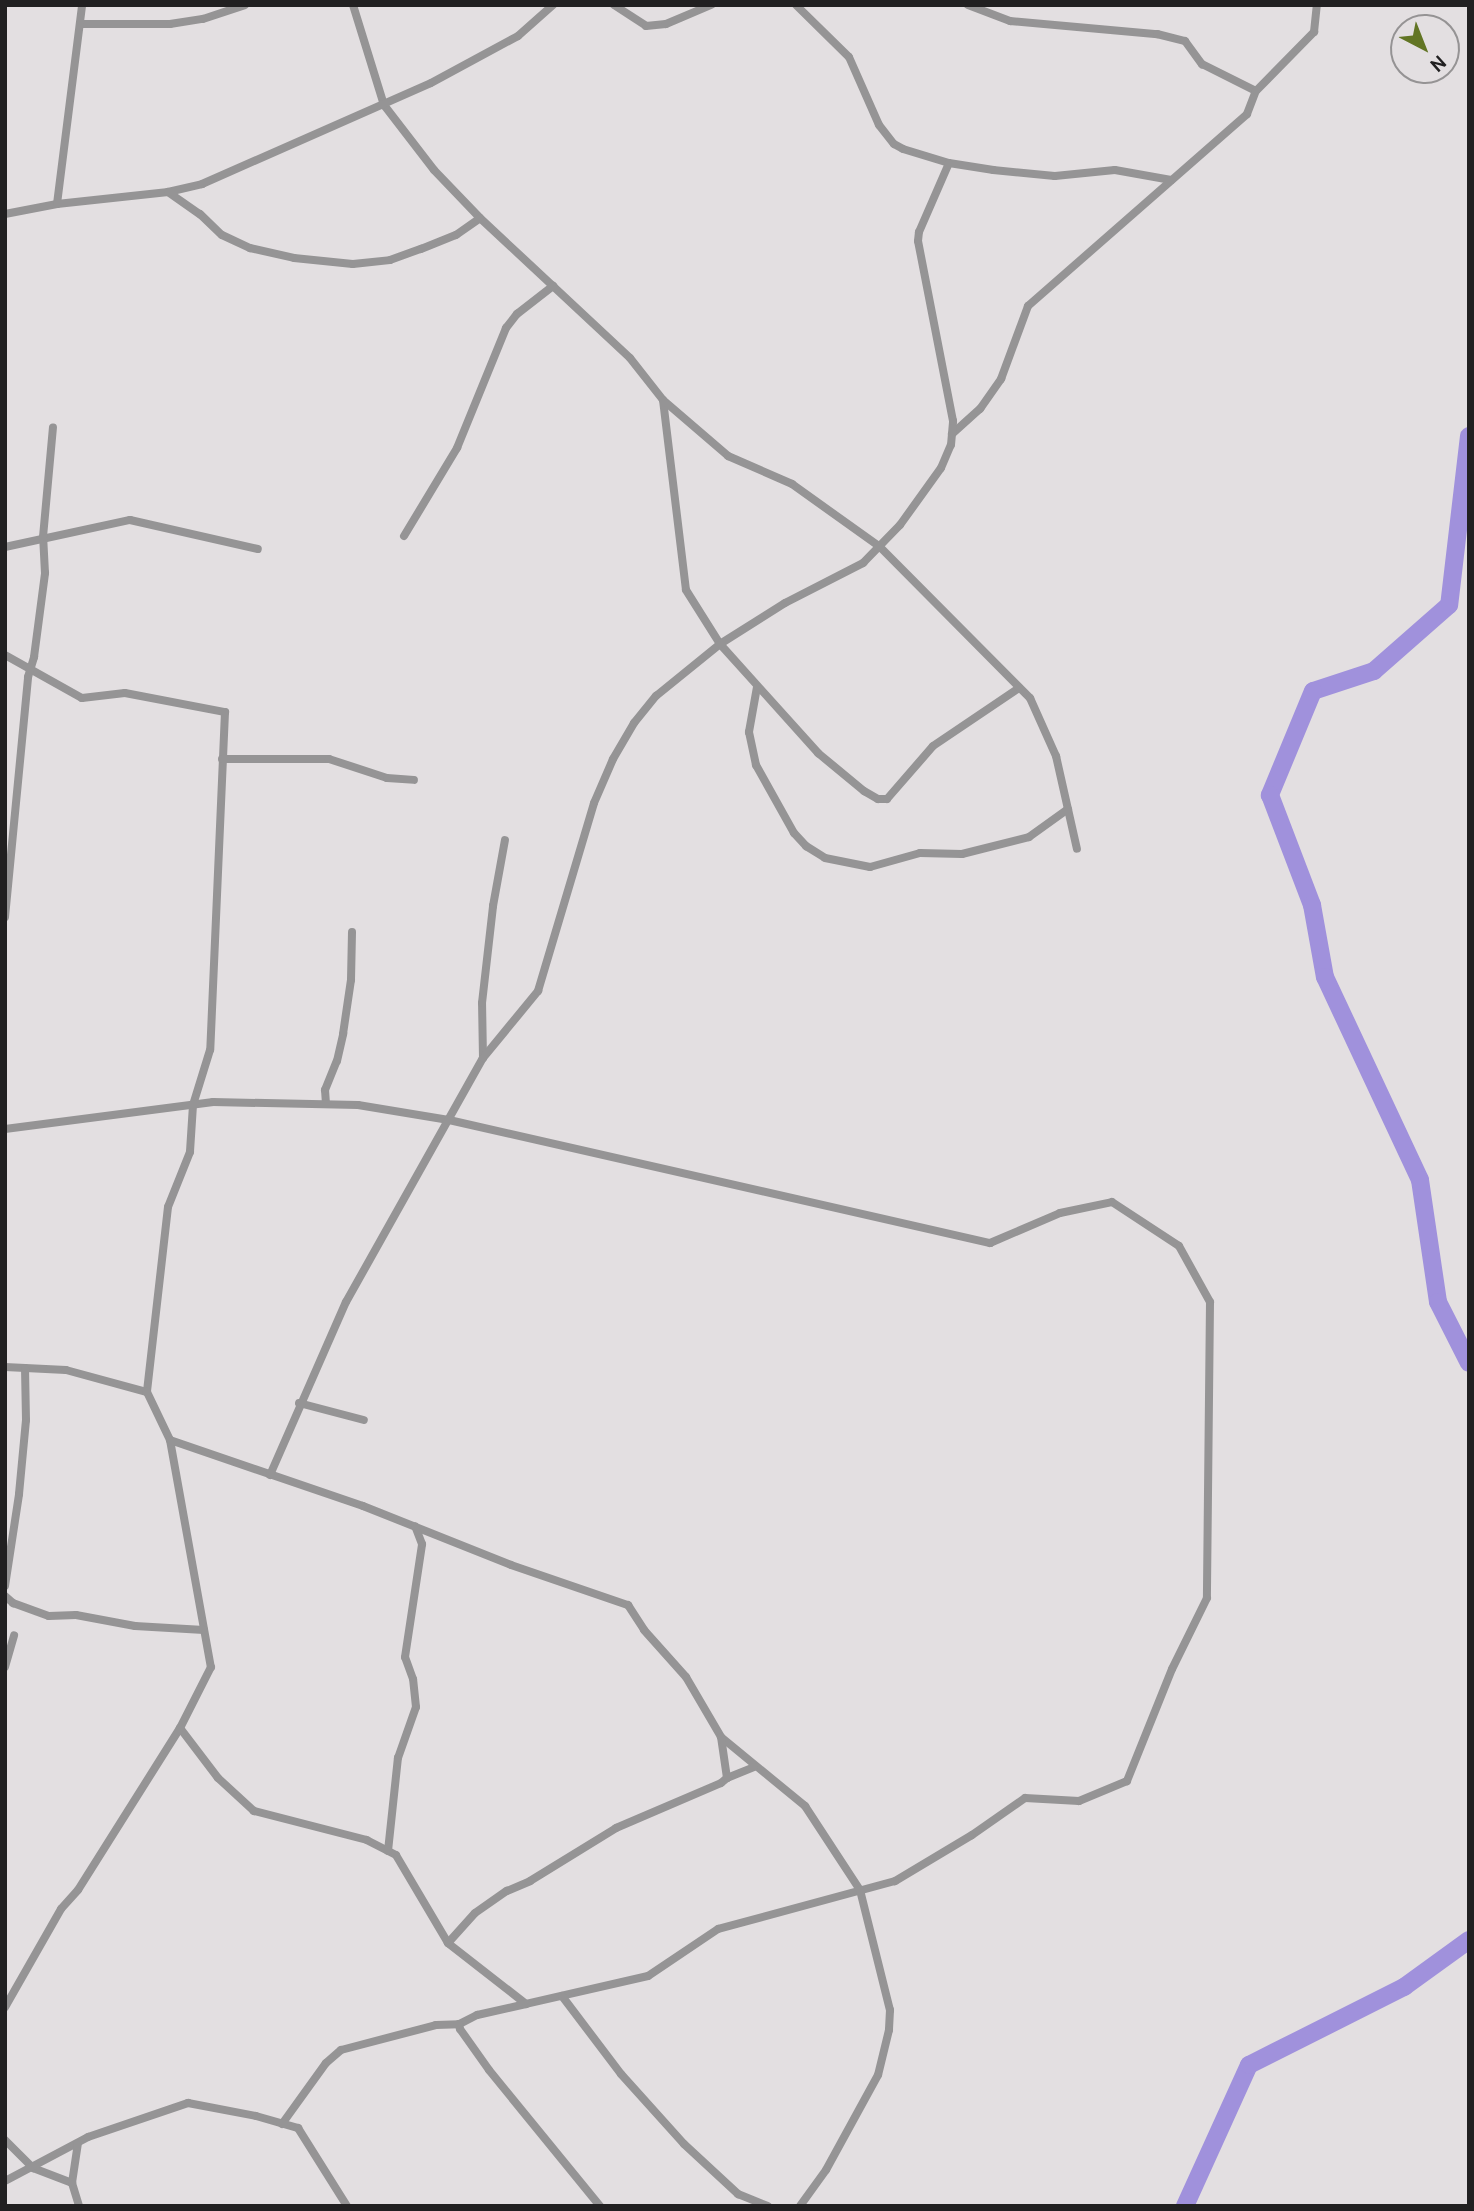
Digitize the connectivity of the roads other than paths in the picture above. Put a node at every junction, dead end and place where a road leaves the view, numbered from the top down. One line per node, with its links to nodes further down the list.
1 (82, 5): 10 (street)
2 (245, 5): 10 (street)
3 (354, 5): 12 (street)
4 (553, 5): 12 (street)
5 (614, 5): 6 (street)
6 (711, 5)
7 (796, 5): 13 (street)
8 (968, 5): 11 (street)
9 (1317, 5): 11 (street)
10 (80, 24): 16 (street)
11 (1256, 91): 14 (street)
12 (384, 105): 15 (street); 18 (street)
13 (949, 163): 14 (street); 22 (street)
14 (1171, 180): 22 (street)
15 (168, 192): 16 (street); 18 (street)
16 (57, 204): 17 (street)
17 (5, 214)
18 (480, 218): 19 (street)
19 (553, 286): 20 (street); 23 (street)
20 (663, 400): 26 (street); 28 (street)
21 (53, 427): 24 (street)
22 (952, 434): 26 (street)
23 (404, 536)
24 (43, 537): 25 (street); 27 (street); 30 (street)
25 (5, 547)
26 (880, 547): 28 (street); 32 (street)
27 (258, 548)
28 (720, 644): 31 (street); 40 (street)
29 (5, 654): 30 (street)
30 (30, 668): 33 (street); 38 (street)
31 (757, 687): 32 (street); 35 (street)
32 (1019, 688): 35 (street)
33 (222, 758): 34 (street); 42 (street)
34 (414, 780)
35 (1069, 810): 37 (street)
36 (505, 840): 40 (street)
37 (1077, 849)
38 (5, 917)
39 (352, 932): 41 (street)
40 (483, 1058): 43 (street)
41 (326, 1104): 42 (street); 43 (street)
42 (193, 1105): 44 (street); 47 (street)
43 (449, 1120): 48 (street); 63 (street)
44 (5, 1129)
45 (5, 1367): 46 (street)
46 (25, 1368): 47 (street); 53 (street)
47 (147, 1392): 50 (street)
48 (299, 1403): 49 (street); 51 (street)
49 (364, 1420)
50 (170, 1440): 51 (street); 55 (street)
51 (270, 1475): 52 (street)
52 (415, 1526): 59 (street); 62 (street)
53 (5, 1586)
54 (5, 1596): 55 (street)
55 (204, 1630): 58 (street)
56 (14, 1635): 57 (street)
57 (5, 1667)
58 (180, 1728): 62 (street); 67 (street)
59 (721, 1737): 60 (street); 61 (street)
60 (754, 1767): 61 (street); 63 (street)
61 (727, 1778): 64 (street)
62 (387, 1851): 64 (street)
63 (860, 1890): 65 (street); 79 (street)
64 (448, 1943): 66 (street)
65 (562, 1996): 66 (street); 78 (street)
66 (526, 2004): 68 (street)
67 (5, 2007)
68 (459, 2024): 69 (street); 77 (street)
69 (282, 2124): 71 (street); 76 (street)
70 (5, 2140): 72 (street)
71 (78, 2143): 72 (street); 74 (street)
72 (33, 2168): 73 (street); 74 (street)
73 (5, 2181)
74 (72, 2183): 75 (street)
75 (79, 2206)
76 (347, 2206)
77 (600, 2206)
78 (768, 2206)
79 (800, 2206)

